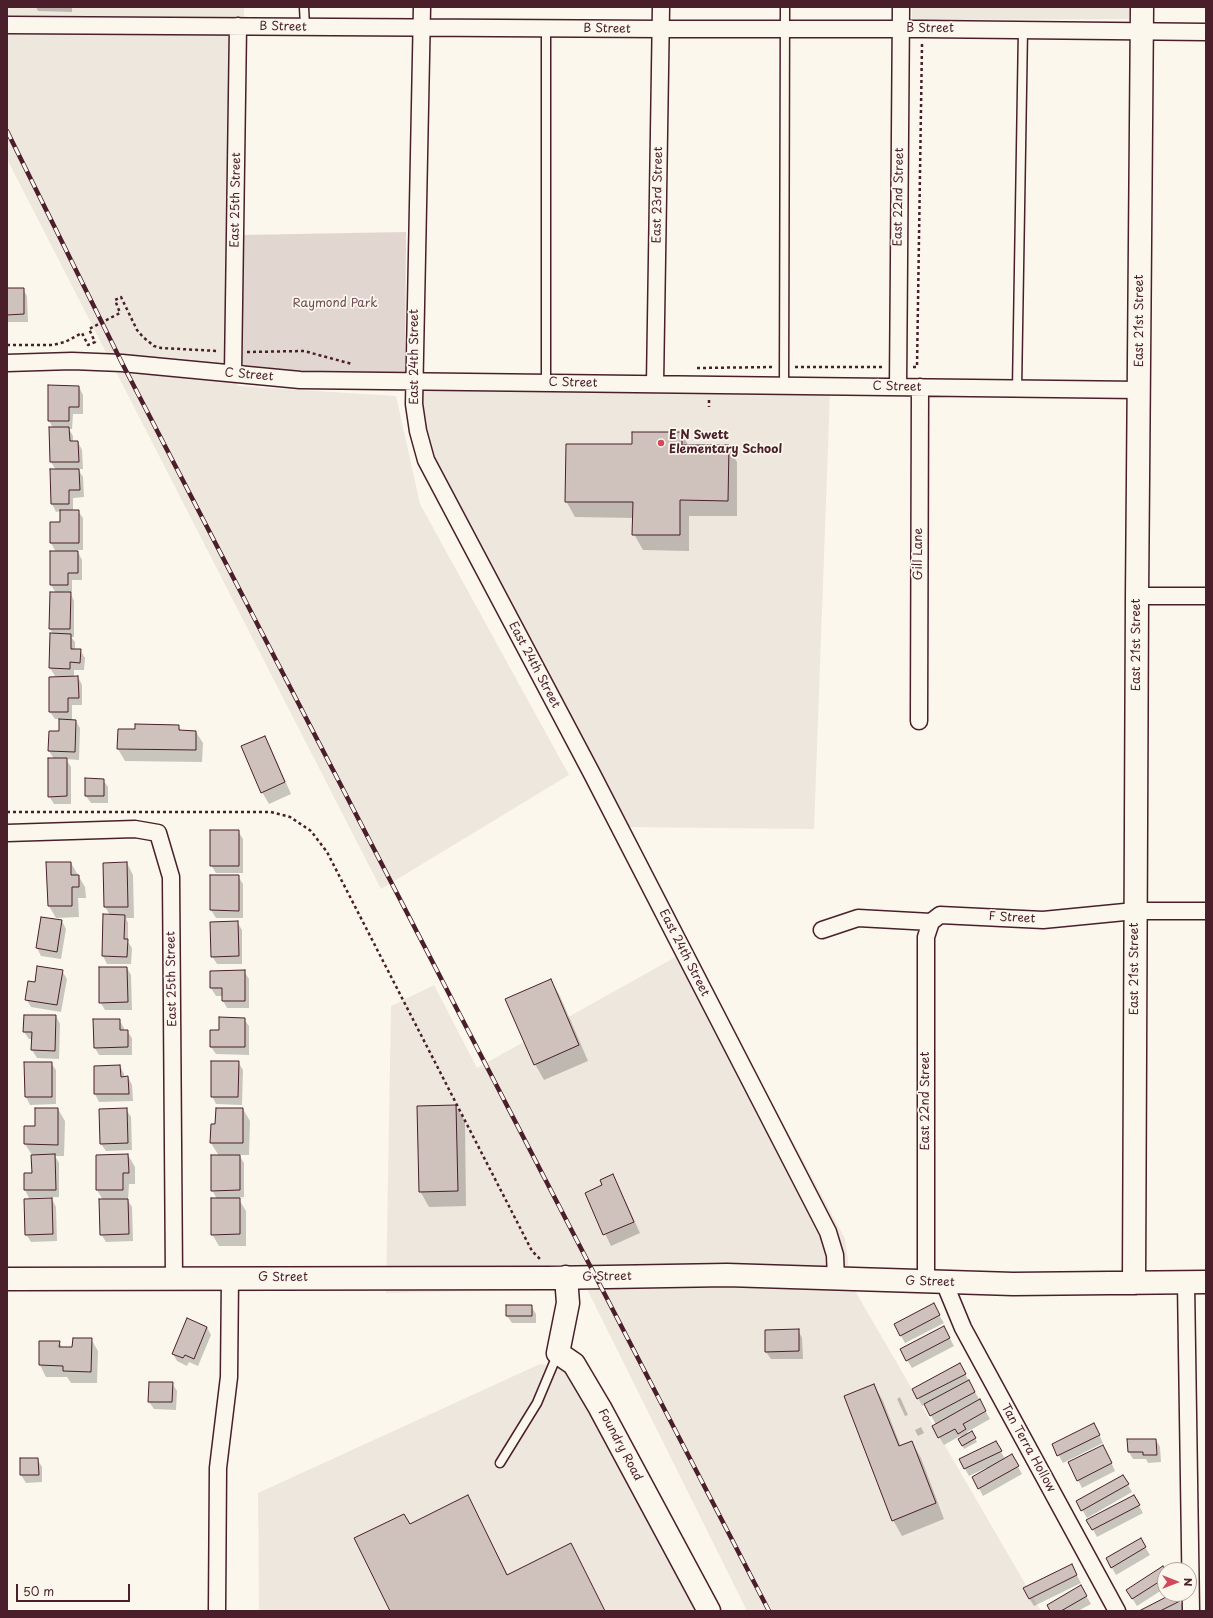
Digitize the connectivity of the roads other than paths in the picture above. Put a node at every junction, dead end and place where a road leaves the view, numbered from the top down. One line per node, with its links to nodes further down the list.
1 (304, 7): 9 (lane)
2 (422, 7): 10 (street, East 24th Street)
3 (661, 7): 13 (street, East 23rd Street)
4 (785, 7): 12 (lane)
5 (901, 7): 14 (street, East 22nd Street)
6 (1142, 7): 16 (main road, East 21st Street)
7 (7, 25): 8 (street, B Street)
8 (238, 26): 9 (street, B Street); 19 (street, East 25th Street)
9 (305, 27): 10 (street, B Street)
10 (422, 28): 11 (street, B Street); 20 (street, East 24th Street)
11 (546, 28): 13 (street, B Street); 21 (lane)
12 (785, 28): 13 (street, B Street); 14 (street, B Street); 23 (lane)
13 (661, 29): 22 (street, East 23rd Street)
14 (901, 29): 15 (street, B Street); 24 (street, East 22nd Street)
15 (1022, 30): 16 (street, B Street); 26 (lane)
16 (1142, 31): 17 (street, B Street); 27 (main road, East 21st Street)
17 (1206, 32)
18 (7, 363): 19 (street, C Street)
19 (233, 373): 20 (street, C Street)
20 (414, 381): 21 (street, C Street); 40 (street, East 24th Street)
21 (546, 383): 22 (street, C Street)
22 (655, 384): 23 (street, C Street)
23 (784, 386): 24 (street, C Street)
24 (898, 387): 25 (street, C Street)
25 (920, 388): 26 (street, C Street); 30 (street, Gill Lane)
26 (1017, 389): 27 (street, C Street)
27 (1139, 390): 28 (main road, East 21st Street)
28 (1137, 596): 29 (street); 32 (main road, East 21st Street)
29 (1206, 596)
30 (919, 721)
31 (7, 833): 36 (street, East 25th Street)
32 (1136, 911): 33 (street, F Street); 34 (street, F Street); 43 (main road, East 21st Street)
33 (1206, 912)
34 (930, 922): 35 (street, F Street); 41 (street, East 22nd Street)
35 (822, 930)
36 (174, 1278): 37 (main road, G Street); 39 (main road, G Street)
37 (230, 1278): 38 (main road, G Street); 46 (street)
38 (566, 1278): 40 (main road, G Street); 44 (main road)
39 (7, 1279)
40 (836, 1279): 41 (main road, G Street)
41 (935, 1282): 43 (main road, G Street); 48 (street, Tan Terra Hollow)
42 (1196, 1282): 43 (main road, G Street); 49 (street)
43 (1134, 1283)
44 (558, 1352): 45 (lane); 47 (main road, Foundry Road)
45 (500, 1463)
46 (217, 1611)
47 (710, 1611)
48 (1117, 1611)
49 (1191, 1611)

